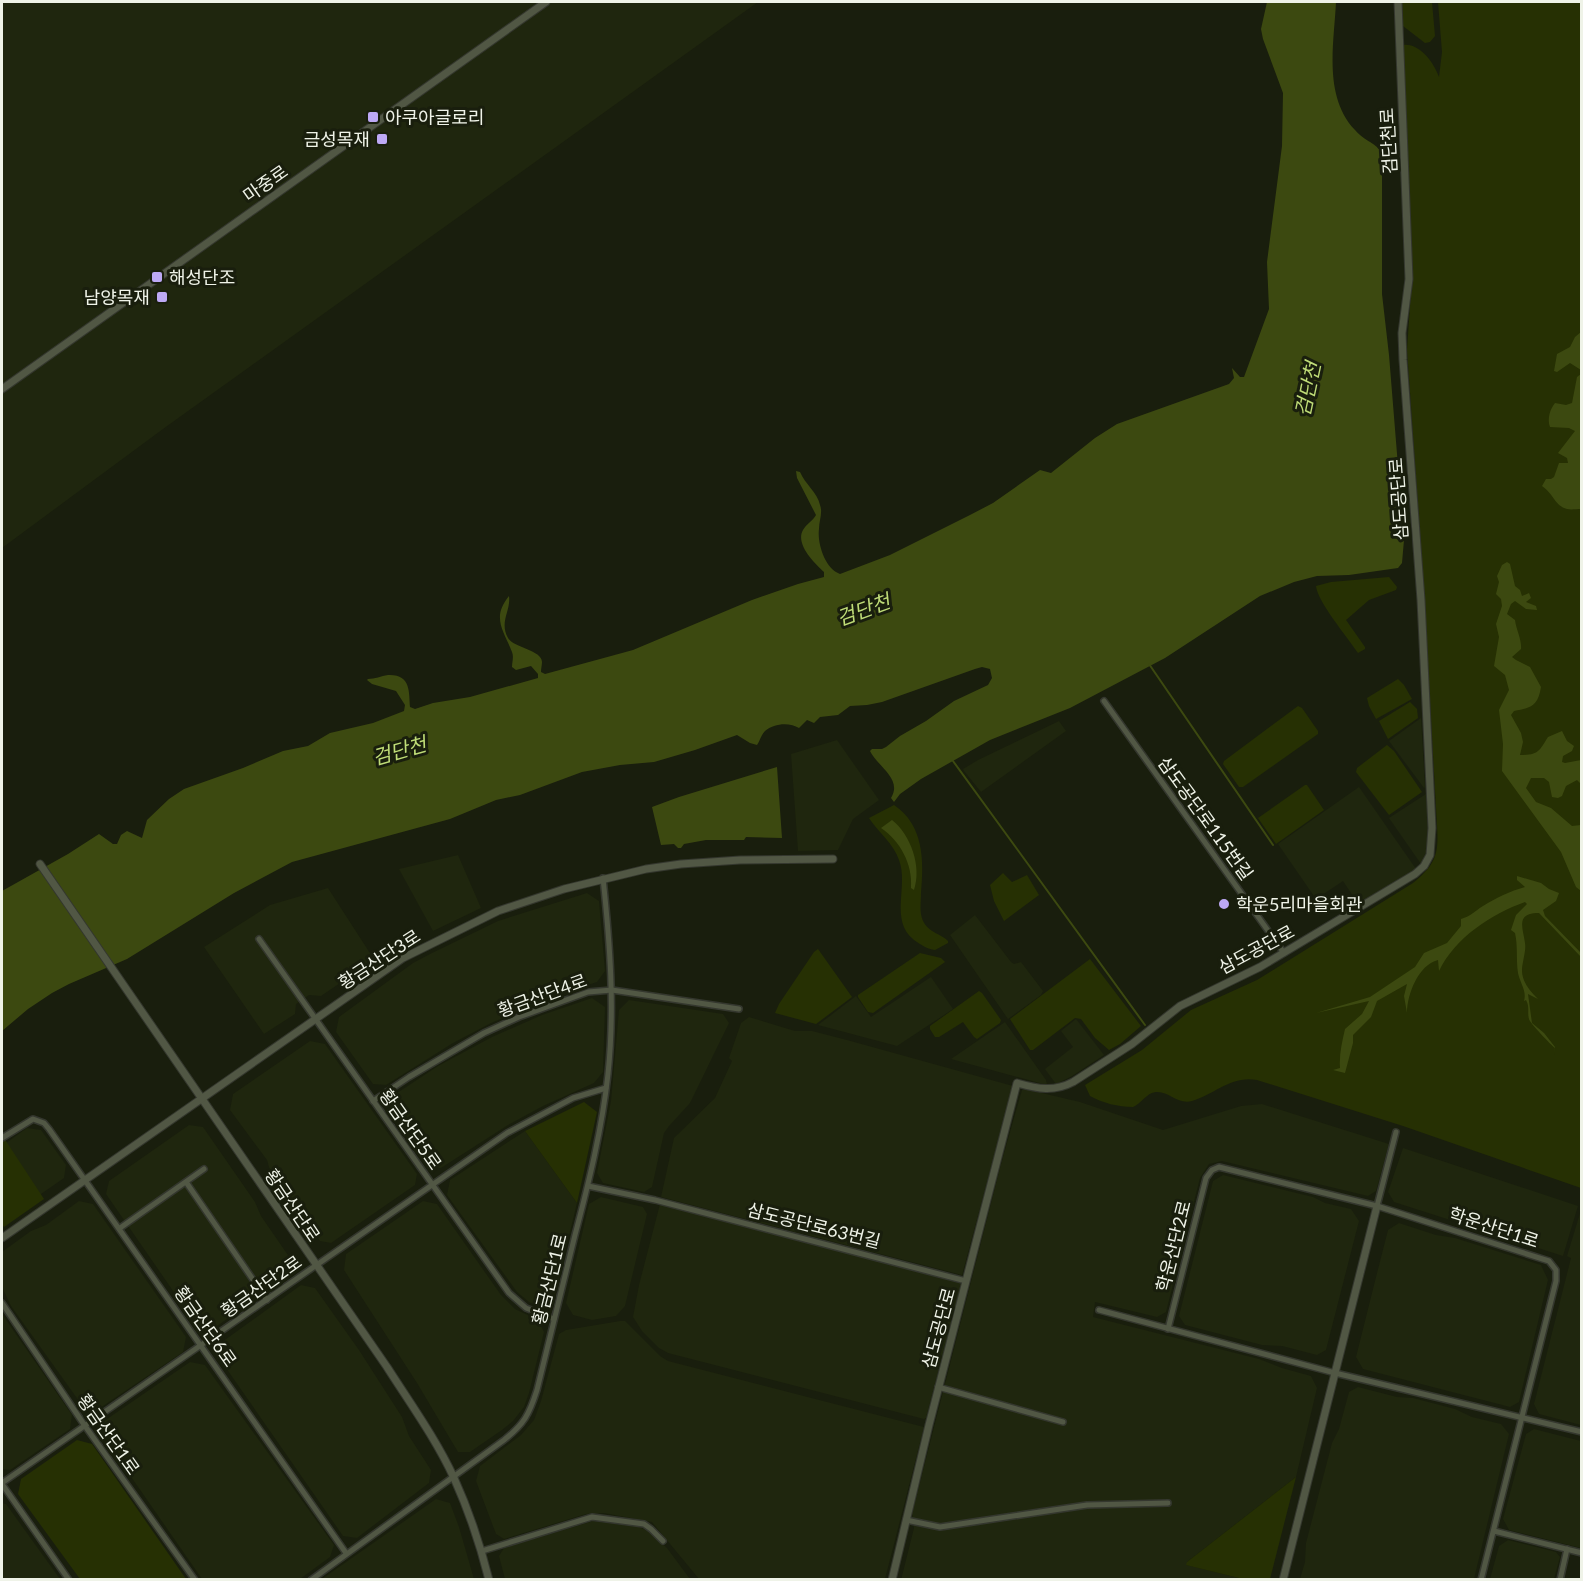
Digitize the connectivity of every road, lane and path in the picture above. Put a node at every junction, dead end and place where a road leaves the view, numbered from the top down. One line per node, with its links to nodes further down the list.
1 (546, 2): 4 (street, 마중로)
2 (1398, 2): 3 (street, 검단천로)
3 (1409, 279): 10 (street, 삼도공단로)
4 (2, 389)
5 (1104, 701): 10 (street, 삼도공단로115번길)
6 (833, 859): 8 (street, 황금산단3로)
7 (40, 864): 15 (street, 황금산단로)
8 (603, 878): 11 (street, 황금산단1로); 13 (street, 황금산단3로)
9 (259, 939): 13 (street, 황금산단5로)
10 (1284, 952): 28 (street, 삼도공단로)
11 (612, 990): 12 (street, 황금산단4로); 14 (street, 황금산단1로); 16 (street, 황금산단4로)
12 (740, 1009)
13 (315, 1018): 15 (street, 황금산단3로); 16 (street, 황금산단5로)
14 (606, 1088): 22 (street, 황금산단2로); 23 (street, 황금산단1로)
15 (202, 1097): 20 (street, 황금산단3로); 27 (street, 황금산단로)
16 (373, 1101): 22 (street, 황금산단5로)
17 (1396, 1132): 24 (street)
18 (2, 1138): 20 (street, 황금산단6로)
19 (204, 1169): 21 (street)
20 (85, 1178): 25 (street, 황금산단6로); 26 (street, 황금산단3로)
21 (186, 1182): 25 (street); 29 (street)
22 (431, 1185): 27 (street, 황금산단2로); 32 (street, 황금산단5로)
23 (588, 1186): 28 (street, 삼도공단로63번길); 32 (street, 황금산단1로)
24 (1377, 1206): 33 (street, 학운산단2로); 35 (street); 37 (street, 학운산단1로)
25 (120, 1228): 34 (street, 황금산단6로)
26 (2, 1238)
27 (316, 1265): 29 (street, 황금산단2로); 41 (street, 황금산단로)
28 (966, 1281): 36 (street, 삼도공단로)
29 (267, 1300): 34 (street, 황금산단2로)
30 (2, 1303): 39 (street, 황금산단1로)
31 (1100, 1310): 33 (street)
32 (554, 1319): 41 (street, 황금산단1로)
33 (1168, 1329): 35 (street)
34 (202, 1346): 39 (street, 황금산단2로); 49 (street, 황금산단6로)
35 (1335, 1373): 37 (street); 56 (street)
36 (938, 1387): 38 (street, 삼도공단로); 44 (street, 삼도공단로)
37 (1522, 1417): 40 (street); 45 (street, 학운산단1로)
38 (1064, 1422)
39 (85, 1426): 42 (street, 황금산단2로); 52 (street, 황금산단1로)
40 (1581, 1432)
41 (453, 1476): 48 (street, 황금산단로); 49 (street, 황금산단1로)
42 (2, 1483): 51 (street)
43 (1168, 1503): 44 (street)
44 (906, 1520): 55 (street, 삼도공단로)
45 (1494, 1531): 47 (street); 57 (street, 학운산단1로)
46 (663, 1541): 48 (street)
47 (1568, 1550): 50 (street); 58 (street)
48 (482, 1551): 54 (street, 황금산단로)
49 (346, 1553): 53 (street, 황금산단1로)
50 (1581, 1553)
51 (69, 1580)
52 (195, 1580)
53 (311, 1580)
54 (489, 1580)
55 (892, 1580)
56 (1283, 1580)
57 (1481, 1580)
58 (1560, 1580)

